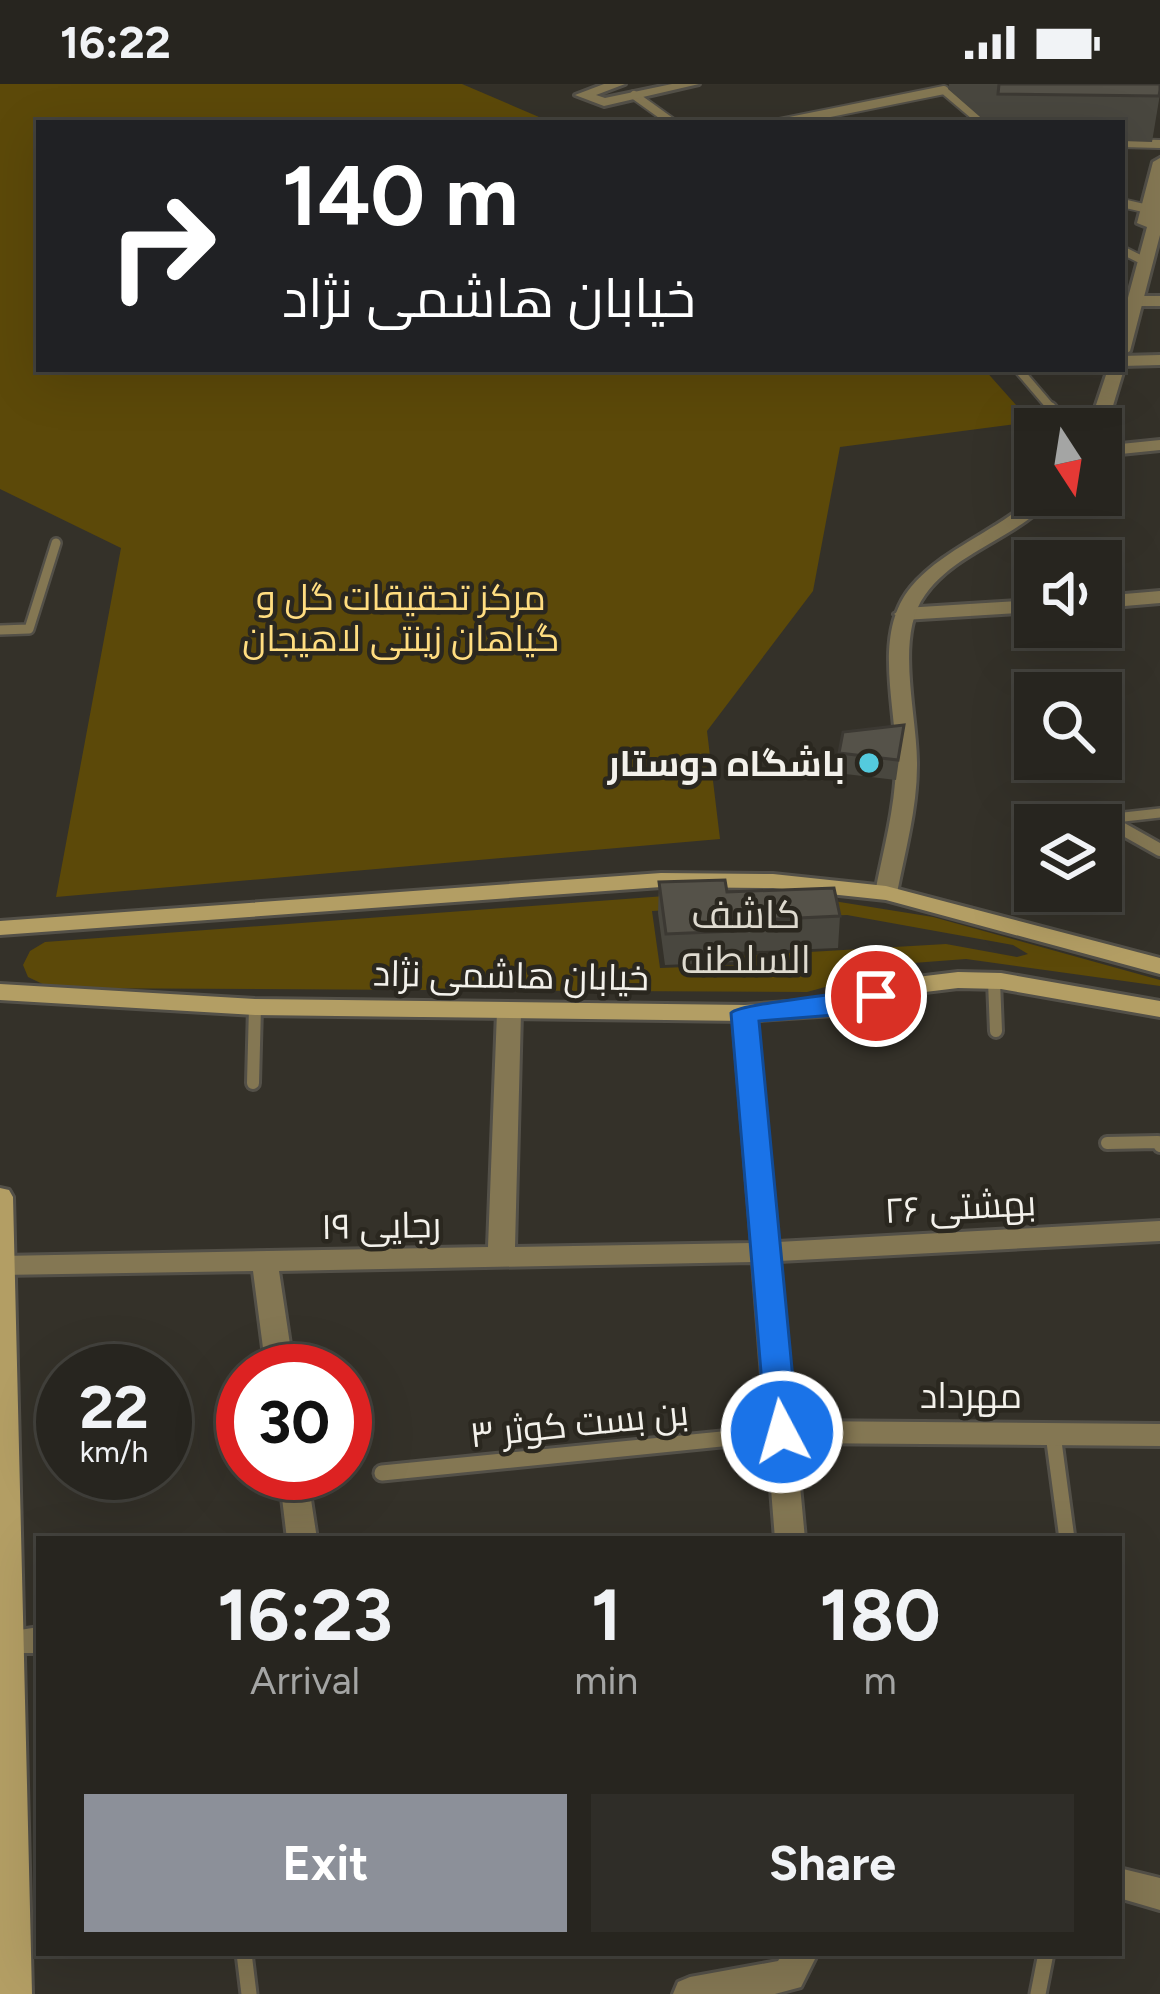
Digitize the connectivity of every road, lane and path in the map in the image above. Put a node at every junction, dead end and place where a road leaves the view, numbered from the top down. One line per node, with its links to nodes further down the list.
1 (618, 84): 3 (street)
2 (692, 84): 3 (street)
3 (634, 95): 4 (lane)
4 (669, 120)
5 (795, 120): 6 (lane)
6 (979, 120)
7 (1125, 143): 8 (lane)
8 (1160, 144)
9 (1160, 162): 11 (street)
10 (1125, 204): 11 (lane)
11 (1156, 213): 12 (street); 13 (street)
12 (1130, 254): 13 (street)
13 (1128, 301): 14 (street)
14 (1160, 301)
15 (1160, 360): 16 (street)
16 (1125, 361)
17 (1021, 372): 20 (lane)
18 (1101, 372): 21 (street)
19 (1115, 372): 22 (street)
20 (1051, 408)
21 (1090, 408)
22 (1104, 408)
23 (1160, 445): 24 (street)
24 (1122, 449)
25 (1024, 516): 31 (street)
26 (1045, 516): 31 (street)
27 (56, 544): 32 (lane)
28 (1160, 597): 29 (street)
29 (1122, 600)
30 (1014, 607): 31 (street)
31 (904, 614): 35 (street)
32 (0, 630)
33 (1160, 813): 34 (lane)
34 (1160, 850)
35 (886, 893): 36 (main road); 37 (main road)
36 (0, 928)
37 (1160, 966)
38 (994, 981): 41 (main road, خیابان هاشمی نژاد); 43 (main road, خیابان هاشمی نژاد); 44 (lane)
39 (0, 992): 40 (main road, خیابان هاشمی نژاد)
40 (255, 1006): 42 (main road, خیابان هاشمی نژاد); 45 (lane)
41 (1160, 1009)
42 (509, 1012): 43 (main road, خیابان هاشمی نژاد); 51 (street)
43 (745, 1013): 50 (street)
44 (997, 1031)
45 (253, 1083)
46 (1107, 1143): 47 (lane)
47 (1160, 1146)
48 (0, 1197): 53 (main road)
49 (1160, 1232): 50 (street, بهشتی ۲۶)
50 (763, 1252): 51 (street, رجایی ۱۹); 55 (street)
51 (501, 1258): 52 (street, رجایی ۱۹)
52 (266, 1263): 53 (street, رجایی ۱۹); 54 (street)
53 (2, 1266): 63 (main road)
54 (276, 1344)
55 (782, 1432): 56 (street, مهرداد); 58 (lane, بن بست کوثر ۳); 61 (street)
56 (1053, 1434): 57 (street, مهرداد); 62 (lane)
57 (1160, 1435)
58 (382, 1473)
59 (297, 1500): 60 (street)
60 (302, 1536)
61 (790, 1536)
62 (1067, 1536)
63 (23, 1641): 70 (main road)
64 (1122, 1884): 65 (street)
65 (1160, 1894)
66 (244, 1956): 71 (lane)
67 (800, 1956): 69 (street)
68 (1045, 1956): 73 (lane)
69 (747, 1989): 72 (street)
70 (15, 1994)
71 (249, 1994)
72 (691, 1994)
73 (1038, 1994)

